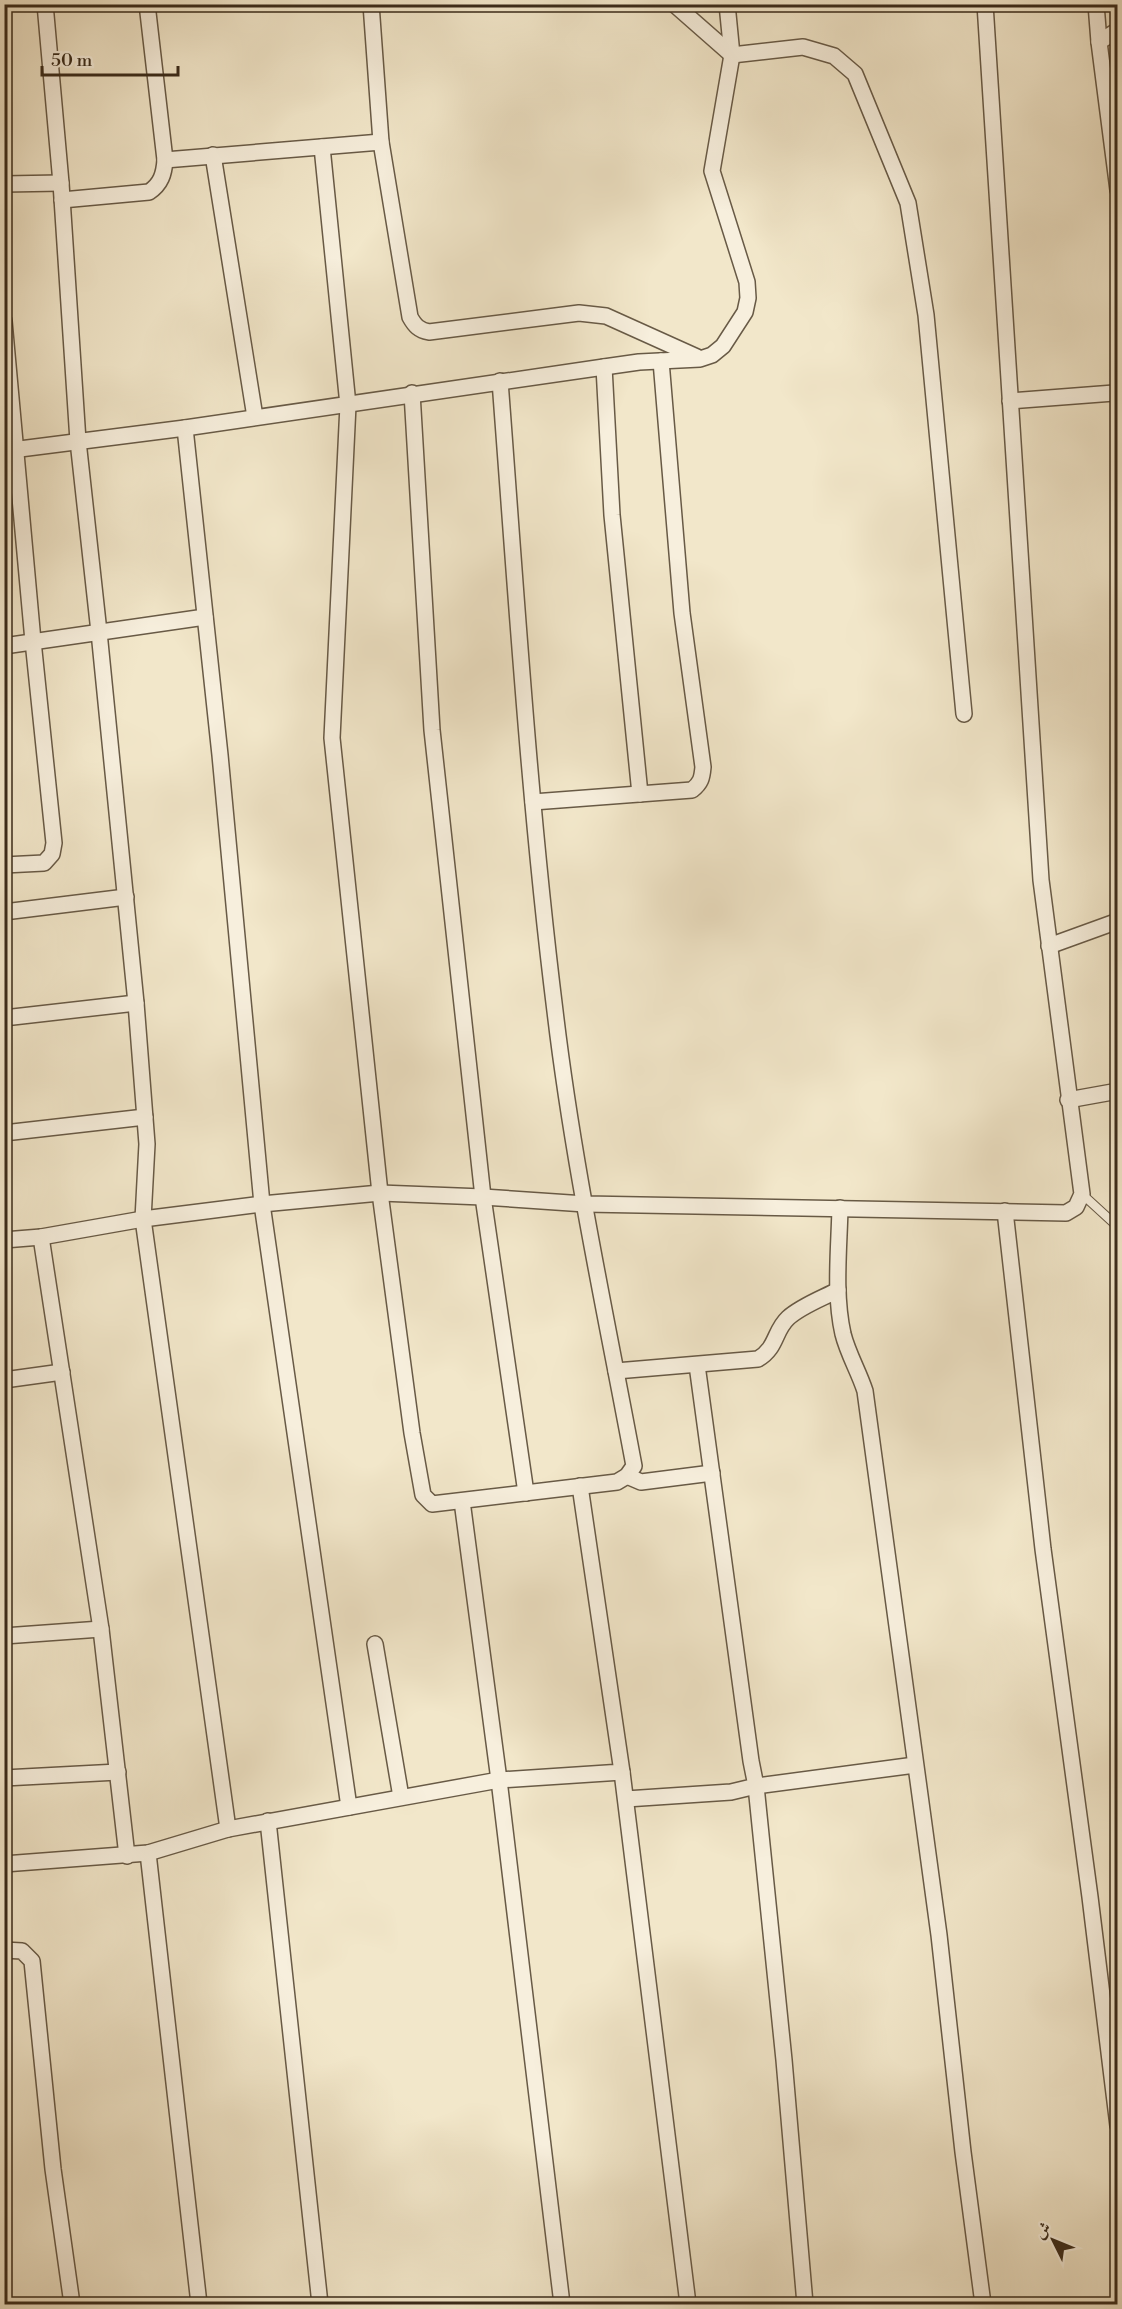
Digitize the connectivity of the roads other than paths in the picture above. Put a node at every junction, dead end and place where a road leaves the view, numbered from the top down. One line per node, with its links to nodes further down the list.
1 (45, 4): 15 (street)
2 (147, 4): 14 (street)
3 (371, 4): 11 (street)
4 (674, 4): 10 (street)
5 (727, 4): 10 (street)
6 (986, 4): 26 (street)
7 (1096, 4): 9 (street)
8 (1118, 30): 9 (street)
9 (1099, 42): 17 (street)
10 (732, 56): 20 (street); 36 (street)
11 (381, 142): 12 (street); 20 (street)
12 (321, 147): 13 (street); 27 (street)
13 (213, 155): 14 (street); 28 (street)
14 (165, 160): 18 (street)
15 (61, 183): 16 (street); 18 (street)
16 (4, 184)
17 (1118, 190)
18 (62, 200): 30 (street)
19 (4, 321): 31 (street)
20 (700, 359): 21 (street)
21 (660, 361): 22 (street); 37 (street)
22 (604, 367): 23 (street); 37 (street)
23 (500, 381): 25 (street); 38 (street)
24 (1118, 391): 26 (street)
25 (412, 393): 27 (street); 52 (street)
26 (1010, 401): 43 (street)
27 (348, 405): 28 (street); 50 (street)
28 (255, 417): 29 (street)
29 (185, 428): 30 (street); 32 (street)
30 (78, 441): 31 (street); 33 (street)
31 (11, 450): 34 (street)
32 (205, 617): 33 (street); 53 (street)
33 (99, 632): 34 (street); 40 (street)
34 (33, 642): 35 (street); 39 (street)
35 (4, 646)
36 (964, 714)
37 (640, 794): 38 (street)
38 (533, 802): 54 (street)
39 (4, 865)
40 (126, 897): 41 (street); 44 (street)
41 (4, 912)
42 (1118, 921): 43 (street)
43 (1048, 946): 47 (street)
44 (136, 1003): 45 (street); 48 (street)
45 (4, 1018)
46 (1118, 1091): 47 (street)
47 (1068, 1100): 51 (street)
48 (145, 1117): 49 (street); 57 (street)
49 (4, 1133)
50 (380, 1193): 52 (street); 53 (street); 70 (street)
51 (1082, 1194): 56 (street); 58 (lane)
52 (483, 1197): 54 (street); 69 (street)
53 (262, 1204): 57 (street); 82 (street)
54 (585, 1204): 55 (street); 63 (street)
55 (840, 1208): 56 (street); 61 (street)
56 (1005, 1211): 89 (street)
57 (143, 1219): 59 (street); 84 (street)
58 (1118, 1227)
59 (40, 1237): 60 (street); 64 (street)
60 (4, 1240)
61 (838, 1290): 62 (street); 74 (street)
62 (697, 1365): 63 (street); 66 (street)
63 (616, 1371): 67 (street)
64 (62, 1372): 65 (street); 71 (street)
65 (4, 1380)
66 (712, 1473): 67 (street); 79 (street)
67 (627, 1476): 68 (street)
68 (580, 1486): 69 (street); 76 (street)
69 (526, 1493): 70 (street)
70 (462, 1501): 78 (street)
71 (101, 1629): 72 (street); 75 (street)
72 (4, 1636)
73 (375, 1644): 80 (street)
74 (915, 1766): 79 (street); 96 (street)
75 (118, 1772): 77 (street); 86 (street)
76 (622, 1772): 78 (street); 81 (street)
77 (4, 1778)
78 (499, 1780): 80 (street); 93 (street)
79 (756, 1786): 81 (street); 95 (street)
80 (401, 1797): 82 (street)
81 (626, 1799): 94 (street)
82 (349, 1807): 83 (street)
83 (268, 1821): 84 (street); 92 (street)
84 (228, 1829): 85 (street)
85 (148, 1853): 86 (street); 91 (street)
86 (127, 1856): 87 (street)
87 (4, 1864)
88 (4, 1950): 90 (street)
89 (1118, 2126)
90 (72, 2304)
91 (199, 2304)
92 (320, 2304)
93 (562, 2304)
94 (688, 2304)
95 (805, 2304)
96 (983, 2304)

